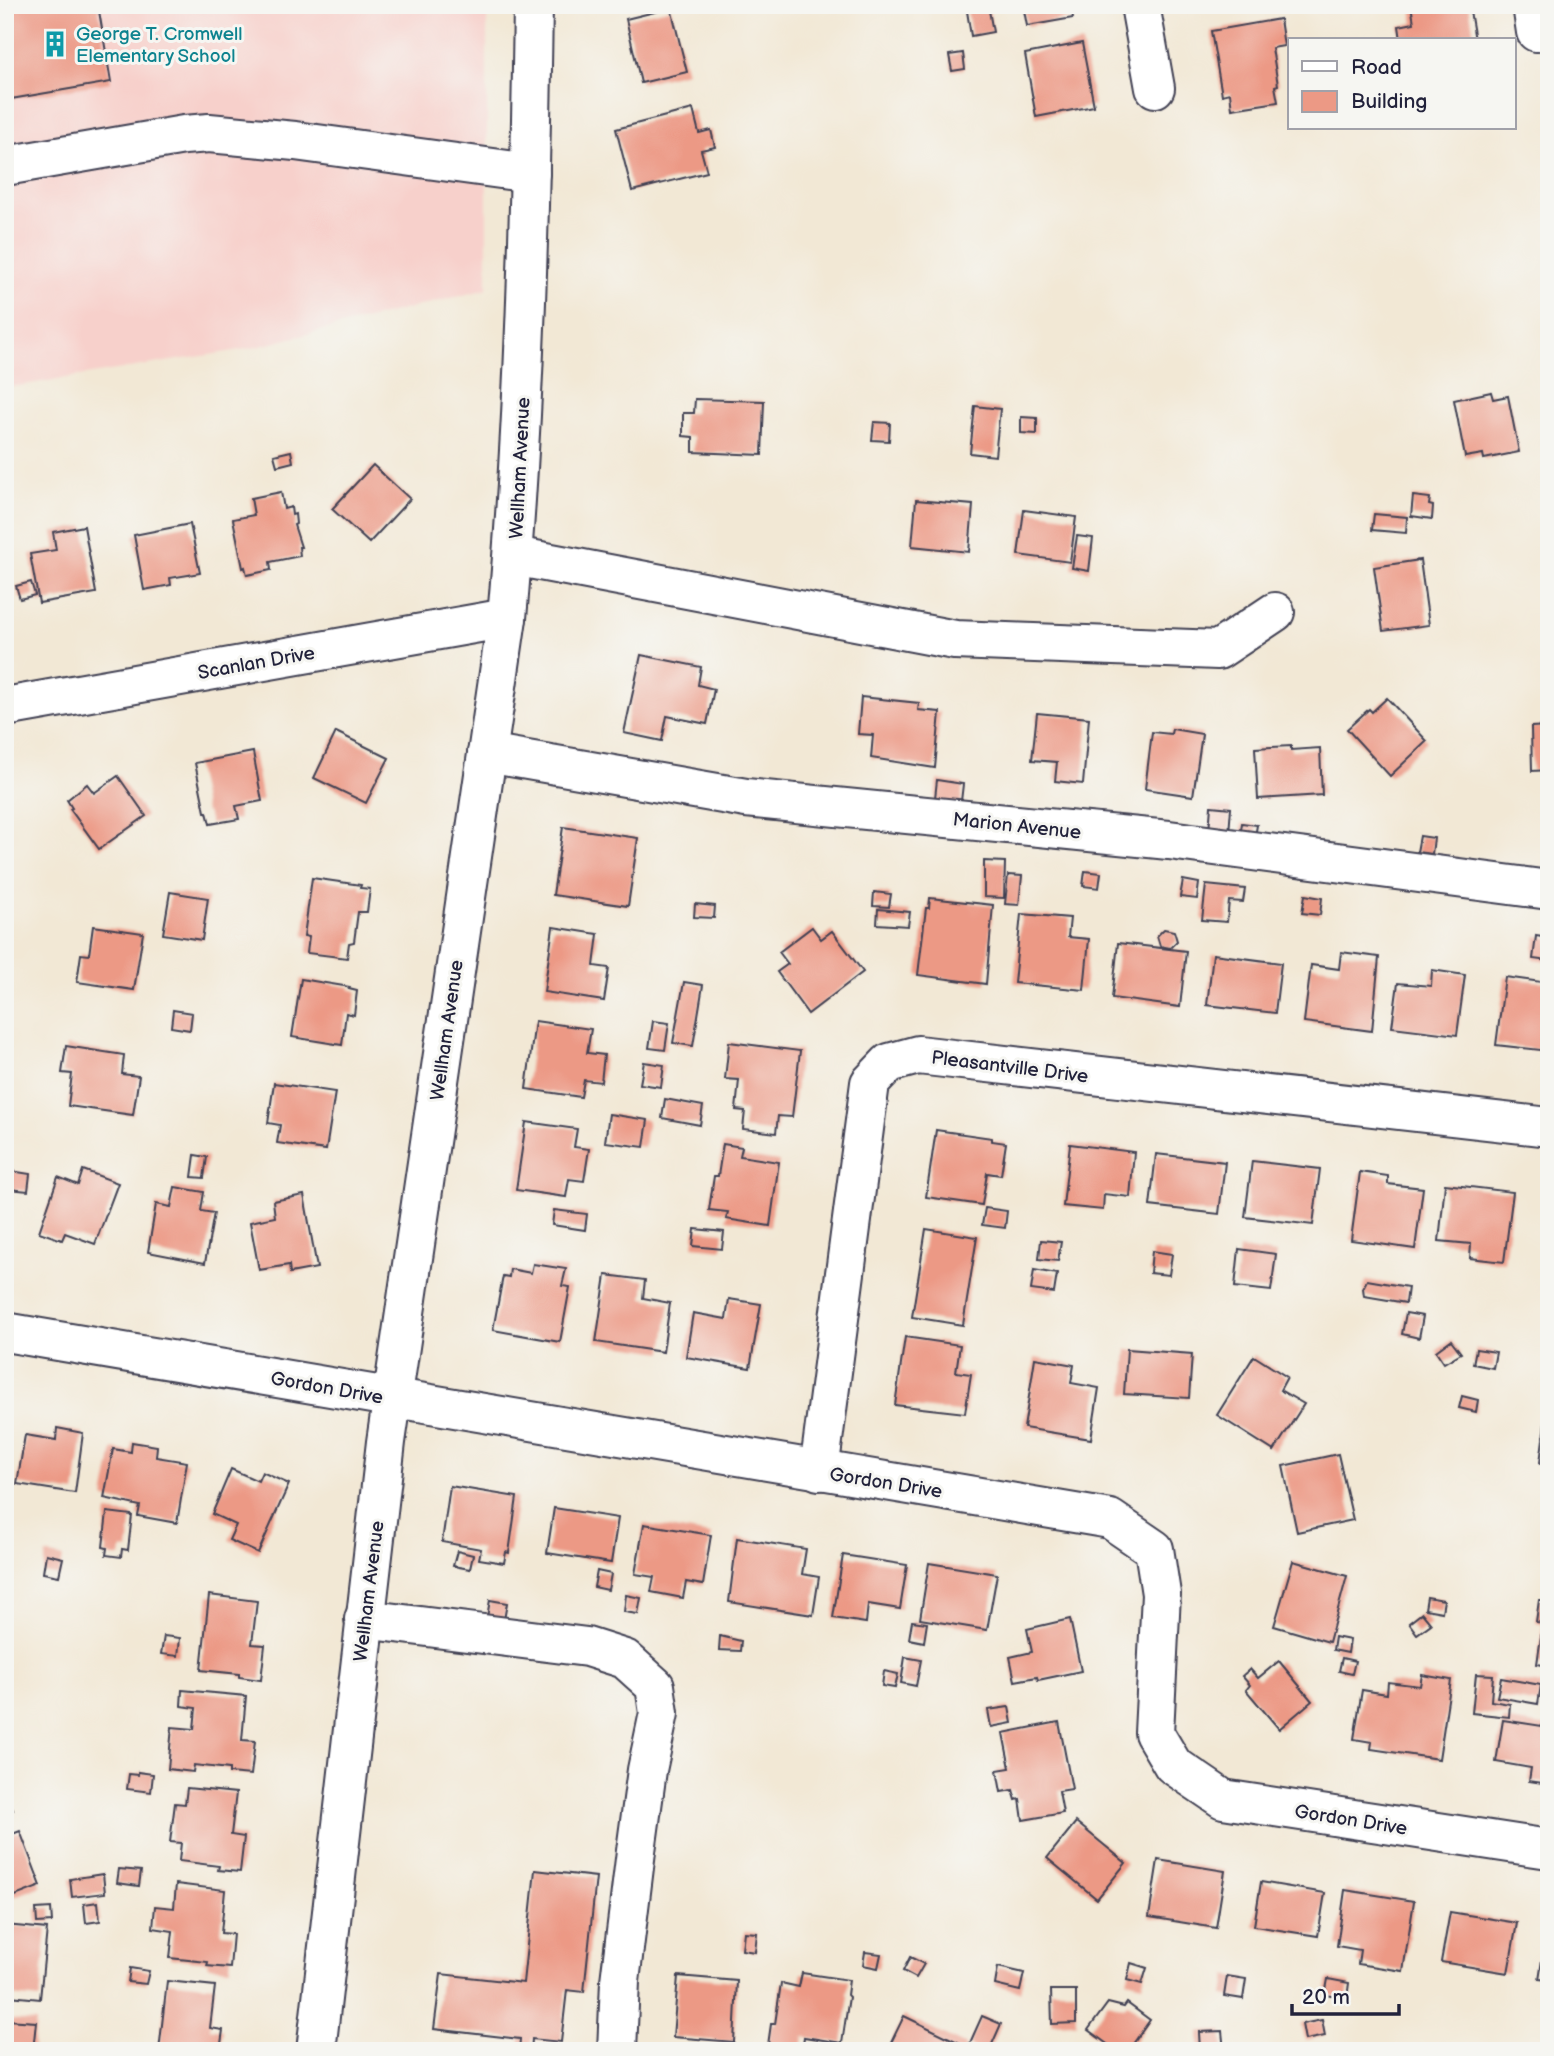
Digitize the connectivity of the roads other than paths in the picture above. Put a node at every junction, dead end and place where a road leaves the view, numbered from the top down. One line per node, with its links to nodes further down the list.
1 (533, 5): 5 (street, Wellham Avenue)
2 (1140, 5): 3 (street)
3 (1155, 88)
4 (5, 166): 5 (street)
5 (530, 173): 6 (street, Wellham Avenue)
6 (514, 555): 7 (street); 8 (street, Wellham Avenue)
7 (1275, 612)
8 (507, 618): 9 (street, Scanlan Drive); 10 (street, Wellham Avenue)
9 (5, 707)
10 (487, 753): 11 (street, Marion Avenue); 14 (street, Wellham Avenue)
11 (1549, 890)
12 (1549, 1127): 15 (street, Pleasantville Drive)
13 (5, 1332): 14 (street, Gordon Drive)
14 (392, 1398): 15 (street, Gordon Drive); 16 (street, Wellham Avenue)
15 (819, 1471): 17 (street, Gordon Drive)
16 (364, 1619): 18 (street, Wellham Avenue); 19 (street)
17 (1549, 1849)
18 (316, 2051)
19 (617, 2051)

